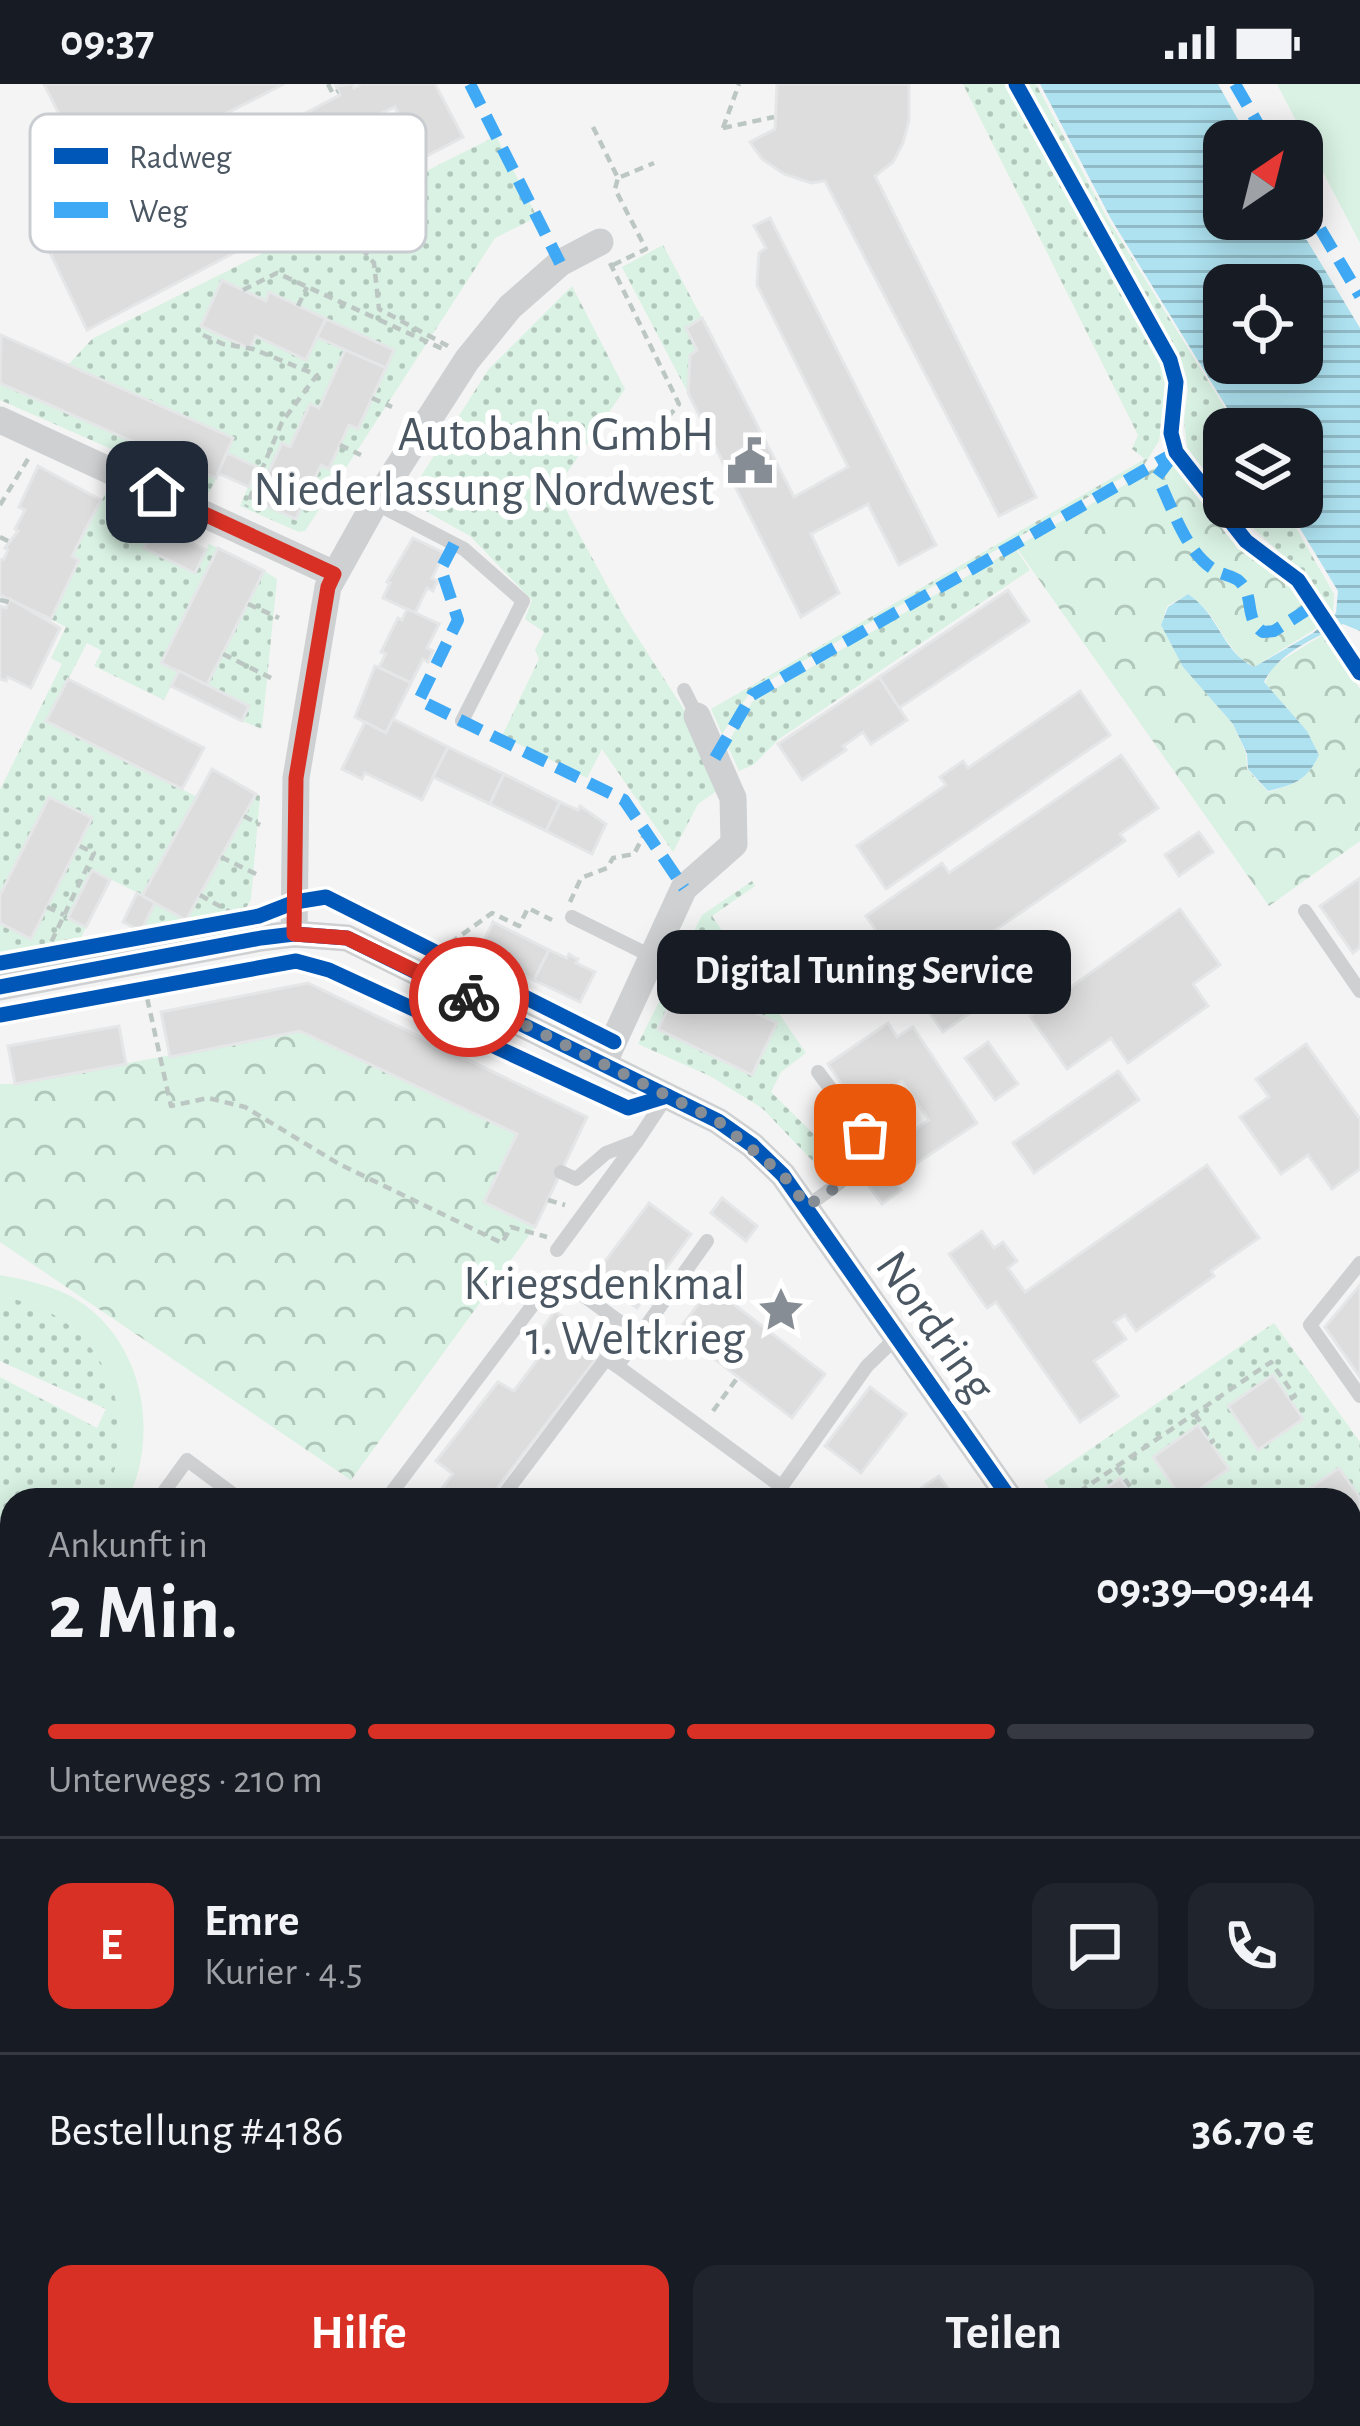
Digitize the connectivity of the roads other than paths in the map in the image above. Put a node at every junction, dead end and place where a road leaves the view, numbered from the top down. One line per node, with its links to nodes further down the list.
1 (600, 242): 3 (street)
2 (0, 420): 4 (street)
3 (374, 502): 4 (street); 7 (lane)
4 (334, 574): 10 (street)
5 (684, 690): 6 (lane)
6 (697, 716): 11 (street)
7 (462, 721)
8 (1305, 911): 13 (lane)
9 (566, 916): 11 (lane)
10 (294, 934): 12 (street, Nordring); 14 (street, Nordring)
11 (653, 956): 14 (street)
12 (0, 987)
13 (1360, 991)
14 (603, 1064): 16 (street, Nordring)
15 (818, 1072): 19 (lane)
16 (667, 1096): 17 (lane); 19 (street, Nordring)
17 (637, 1141): 18 (lane); 21 (lane)
18 (561, 1172)
19 (807, 1206): 24 (street, Nordring)
20 (707, 1241): 23 (lane)
21 (560, 1246)
22 (1360, 1263): 26 (lane)
23 (639, 1336): 25 (lane); 31 (lane)
24 (898, 1336): 34 (lane); 35 (street, Nordring)
25 (616, 1366): 27 (lane); 33 (lane)
26 (1360, 1396)
27 (571, 1406): 28 (lane); 32 (lane)
28 (586, 1416)
29 (167, 1488): 30 (lane)
30 (225, 1488)
31 (395, 1488)
32 (509, 1488)
33 (771, 1488)
34 (781, 1488)
35 (1003, 1488)

